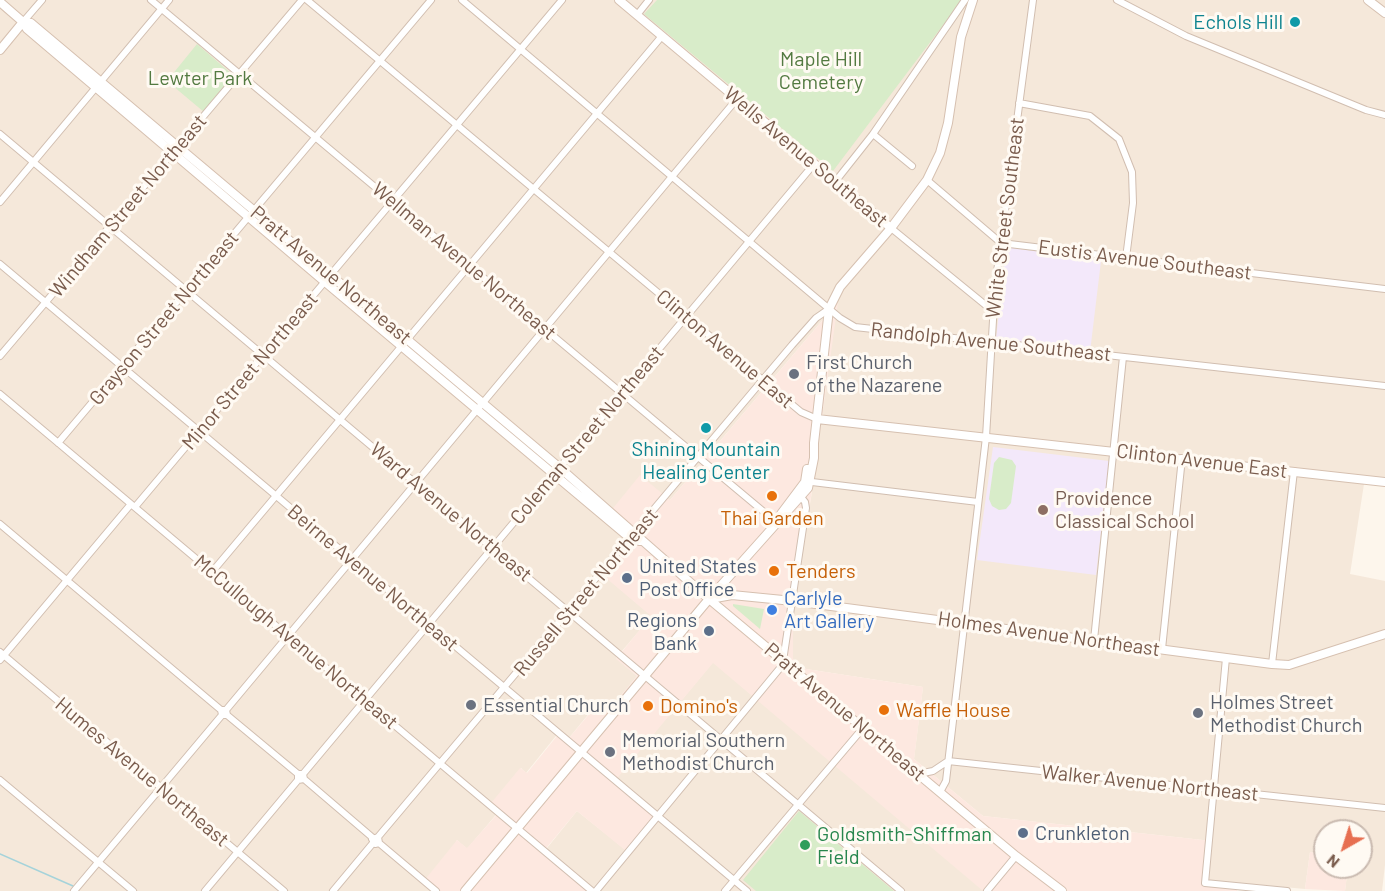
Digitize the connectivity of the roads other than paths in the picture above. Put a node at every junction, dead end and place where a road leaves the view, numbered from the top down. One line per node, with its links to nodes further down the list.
1 (42, 0): 20 (street)
2 (151, 0): 17 (street, Wellman Avenue Northeast)
3 (170, 0): 17 (street)
4 (302, 0): 25 (street, Windham Street Northeast)
5 (307, 0): 24 (street, Clinton Avenue East)
6 (431, 0): 24 (street, Grayson Street Northeast)
7 (462, 0): 23 (street, Randolph Avenue Southeast)
8 (562, 0): 23 (street, Minor Street Northeast)
9 (620, 0): 19 (main road, Wells Avenue Southeast)
10 (649, 0): 19 (street)
11 (965, 0): 33 (street)
12 (972, 0): 40 (main road)
13 (1033, 0): 28 (street, White Street Southeast)
14 (1117, 0): 30 (street)
15 (1368, 0): 18 (main road)
16 (0, 2): 20 (main road, Pratt Avenue Northeast)
17 (162, 9): 25 (street, Wellman Avenue Northeast); 26 (street)
18 (1385, 13)
19 (637, 15): 21 (main road, Wells Avenue Southeast)
20 (23, 22): 22 (main road); 26 (main road, Pratt Avenue Northeast)
21 (662, 36): 27 (main road, Wells Avenue Southeast); 29 (street)
22 (0, 50)
23 (520, 50): 29 (street, Randolph Avenue Southeast); 31 (street, Minor Street Northeast)
24 (380, 61): 31 (street, Clinton Avenue East); 34 (street, Grayson Street Northeast)
25 (239, 74): 34 (street, Wellman Avenue Northeast); 35 (street, Windham Street Northeast)
26 (100, 86): 35 (main road, Pratt Avenue Northeast); 36 (street)
27 (736, 100): 37 (main road, Wells Avenue Southeast); 39 (street)
28 (1019, 103): 49 (street, White Street Southeast); 51 (street)
29 (596, 114): 39 (street, Randolph Avenue Southeast); 42 (street)
30 (1385, 115)
31 (457, 125): 42 (street, Clinton Avenue East); 43 (street, Minor Street Northeast)
32 (0, 134): 36 (street, Ward Avenue Northeast)
33 (873, 134): 38 (street); 41 (street)
34 (315, 138): 43 (street, Wellman Avenue Northeast); 45 (street, Grayson Street Northeast)
35 (175, 149): 45 (main road, Pratt Avenue Northeast); 46 (street, Windham Street Northeast)
36 (33, 162): 44 (street); 46 (street, Ward Avenue Northeast)
37 (814, 165): 41 (main road, Wells Avenue Southeast); 48 (street, Coleman Street Northeast)
38 (912, 166)
39 (674, 178): 48 (street, Randolph Avenue Southeast); 50 (street)
40 (927, 180): 47 (main road); 49 (street)
41 (835, 182): 47 (main road, Wells Avenue Southeast)
42 (533, 189): 50 (street, Clinton Avenue East); 53 (street)
43 (393, 201): 53 (street, Wellman Avenue Northeast); 54 (street, Minor Street Northeast)
44 (0, 202)
45 (252, 214): 54 (main road, Pratt Avenue Northeast); 56 (street, Grayson Street Northeast)
46 (111, 227): 56 (street, Ward Avenue Northeast); 57 (street, Windham Street Northeast)
47 (891, 228): 58 (main road); 59 (street, Wells Avenue Southeast)
48 (750, 242): 58 (street, Randolph Avenue Southeast); 60 (street, Coleman Street Northeast)
49 (1001, 243): 51 (street, Eustis Avenue Southeast); 59 (street, White Street Southeast)
50 (610, 253): 60 (street, Clinton Avenue East); 61 (street)
51 (1126, 258): 55 (street, Eustis Avenue Southeast)
52 (0, 264): 57 (street, Beirne Avenue Northeast)
53 (469, 265): 61 (street, Wellman Avenue Northeast); 63 (street)
54 (328, 278): 63 (main road, Pratt Avenue Northeast); 64 (street, Minor Street Northeast)
55 (1385, 289)
56 (188, 291): 64 (street, Ward Avenue Northeast); 67 (street, Grayson Street Northeast)
57 (46, 303): 65 (street, Windham Street Northeast); 67 (street, Beirne Avenue Northeast)
58 (829, 309): 62 (street, Randolph Avenue Southeast); 68 (street, Russell Street Northeast); 74 (main road)
59 (994, 312): 62 (street, White Street Southeast)
60 (687, 317): 68 (street, Clinton Avenue East); 71 (street, Coleman Street Northeast)
61 (546, 329): 71 (street, Wellman Avenue Northeast); 72 (street)
62 (992, 342): 66 (street, Randolph Avenue Southeast); 76 (street, White Street Southeast)
63 (405, 343): 72 (main road, Pratt Avenue Northeast); 73 (street)
64 (264, 353): 73 (street, Ward Avenue Northeast); 75 (street, Minor Street Northeast)
65 (0, 356)
66 (1123, 357): 69 (street, Randolph Avenue Southeast); 79 (street)
67 (123, 367): 75 (street, Beirne Avenue Northeast); 77 (street, Grayson Street Northeast)
68 (763, 381): 74 (street, Clinton Avenue East); 80 (street, Russell Street Northeast)
69 (1385, 386)
70 (0, 394): 77 (street, McCullough Avenue Northeast)
71 (623, 394): 80 (street, Wellman Avenue Northeast); 82 (street, Coleman Street Northeast)
72 (480, 406): 82 (main road, Pratt Avenue Northeast); 86 (street)
73 (341, 419): 86 (street, Ward Avenue Northeast); 87 (street)
74 (817, 419): 76 (main road, Clinton Avenue East); 78 (main road)
75 (199, 431): 87 (street, Beirne Avenue Northeast); 90 (street, Minor Street Northeast)
76 (986, 437): 79 (main road, Clinton Avenue East); 89 (street, White Street Southeast)
77 (58, 443): 90 (street, McCullough Avenue Northeast)
78 (814, 443): 84 (main road); 91 (main road)
79 (1114, 450): 81 (main road, Clinton Avenue East); 105 (street)
80 (700, 456): 91 (street, Wellman Avenue Northeast); 93 (street, Russell Street Northeast)
81 (1182, 458): 83 (main road, Clinton Avenue East); 106 (street)
82 (557, 471): 93 (main road, Pratt Avenue Northeast); 94 (street, Coleman Street Northeast)
83 (1294, 471): 85 (main road, Clinton Avenue East); 110 (street)
84 (812, 482): 88 (main road); 89 (street)
85 (1385, 482)
86 (416, 483): 94 (street, Ward Avenue Northeast); 95 (street)
87 (276, 496): 95 (street, Beirne Avenue Northeast); 96 (street)
88 (801, 497): 91 (main road); 99 (street)
89 (978, 502): 101 (street, White Street Southeast)
90 (133, 506): 96 (street, McCullough Avenue Northeast); 97 (street, Minor Street Northeast)
91 (776, 522): 98 (main road)
92 (0, 524): 97 (street)
93 (636, 537): 98 (main road, Pratt Avenue Northeast); 100 (street, Russell Street Northeast)
94 (493, 548): 100 (street, Ward Avenue Northeast); 102 (street, Coleman Street Northeast)
95 (352, 560): 102 (street, Beirne Avenue Northeast); 104 (street)
96 (212, 572): 104 (street, McCullough Avenue Northeast)
97 (67, 581): 107 (street, Minor Street Northeast); 114 (street)
98 (709, 599): 99 (main road, Holmes Avenue Northeast); 109 (main road, Pratt Avenue Northeast); 111 (main road)
99 (793, 601): 101 (main road, Holmes Avenue Northeast); 109 (street)
100 (569, 612): 111 (street, Ward Avenue Northeast); 112 (street, Russell Street Northeast)
101 (963, 623): 105 (main road, Holmes Avenue Northeast); 118 (street, White Street Southeast)
102 (428, 624): 112 (street, Beirne Avenue Northeast); 113 (street, Coleman Street Northeast)
103 (1385, 634): 110 (main road, Holmes Avenue Northeast)
104 (289, 636): 113 (street, McCullough Avenue Northeast); 114 (street)
105 (1094, 640): 106 (main road, Holmes Avenue Northeast)
106 (1162, 649): 108 (main road, Holmes Avenue Northeast)
107 (1, 656): 123 (street, Humes Avenue Northeast)
108 (1226, 658): 110 (main road, Holmes Avenue Northeast); 124 (street)
109 (784, 662): 115 (main road, Pratt Avenue Northeast); 116 (street)
110 (1272, 664)
111 (646, 675): 116 (street, Ward Avenue Northeast); 117 (main road)
112 (505, 688): 117 (street, Beirne Avenue Northeast); 119 (street, Russell Street Northeast)
113 (365, 699): 119 (street, McCullough Avenue Northeast); 121 (street, Coleman Street Northeast)
114 (224, 713): 121 (street); 123 (street)
115 (863, 728): 120 (main road, Pratt Avenue Northeast); 126 (street)
116 (723, 739): 126 (street, Ward Avenue Northeast); 128 (street)
117 (582, 752): 128 (street, Beirne Avenue Northeast); 129 (main road)
118 (948, 761): 120 (street); 124 (street, Walker Avenue Northeast); 125 (street, White Street Southeast)
119 (441, 763): 129 (street, McCullough Avenue Northeast); 130 (street, Russell Street Northeast)
120 (918, 774): 125 (main road, Pratt Avenue Northeast)
121 (301, 777): 130 (street); 131 (street, Coleman Street Northeast)
122 (0, 780): 133 (street)
123 (161, 787): 131 (street, Humes Avenue Northeast); 133 (street)
124 (1213, 789): 127 (street, Walker Avenue Northeast); 148 (street)
125 (940, 792): 132 (main road, Pratt Avenue Northeast)
126 (799, 804): 134 (street); 145 (street, Ward Avenue Northeast)
127 (1385, 807)
128 (659, 817): 134 (street, Beirne Avenue Northeast); 142 (street)
129 (518, 828): 141 (main road); 142 (street, McCullough Avenue Northeast)
130 (376, 840): 139 (street, Russell Street Northeast); 140 (street)
131 (238, 852): 137 (street, Coleman Street Northeast); 138 (street, Humes Avenue Northeast)
132 (1016, 856): 146 (street); 147 (main road, Pratt Avenue Northeast)
133 (97, 861): 135 (street); 136 (street)
134 (734, 880): 143 (street); 144 (street, Beirne Avenue Northeast)
135 (74, 891)
136 (132, 891)
137 (205, 891)
138 (284, 891)
139 (333, 891)
140 (436, 891)
141 (465, 891)
142 (594, 891)
143 (725, 891)
144 (747, 891)
145 (901, 891)
146 (987, 891)
147 (1060, 891)
148 (1287, 891)

